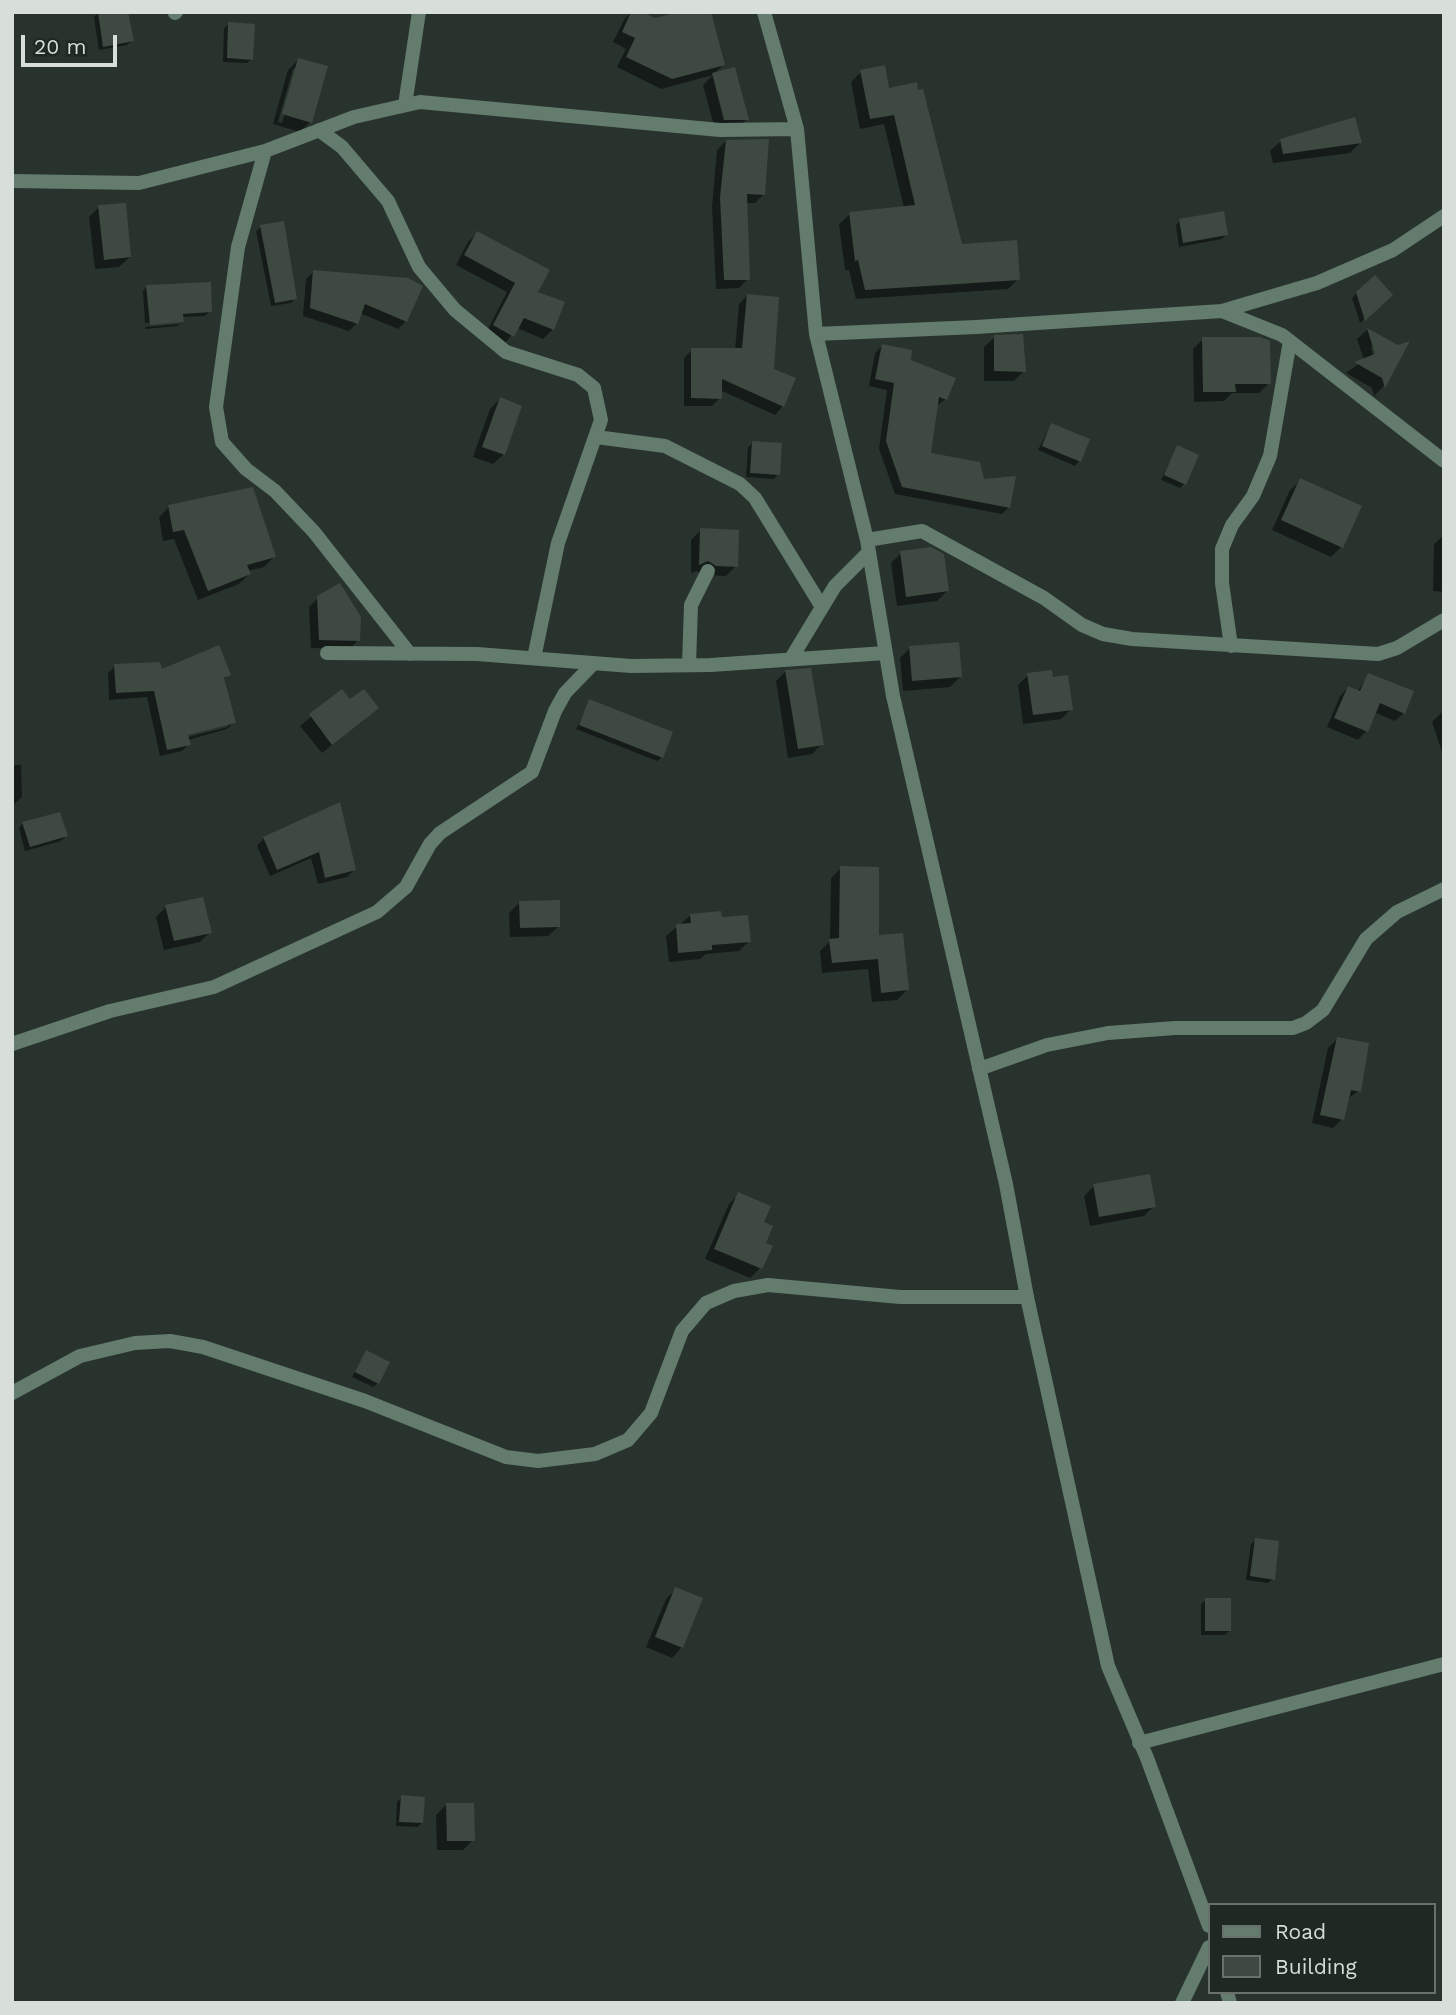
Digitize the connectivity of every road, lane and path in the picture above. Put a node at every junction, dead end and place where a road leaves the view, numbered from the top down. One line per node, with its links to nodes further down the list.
1 (419, 12): 3 (street)
2 (764, 12): 4 (street)
3 (405, 105): 4 (street); 5 (street)
4 (797, 129): 10 (street)
5 (319, 130): 6 (street); 12 (street)
6 (265, 151): 7 (street); 21 (street)
7 (12, 181)
8 (1444, 216): 9 (street)
9 (1222, 310): 10 (street); 11 (street)
10 (816, 334): 14 (street)
11 (1290, 341): 13 (street); 18 (street)
12 (596, 437): 16 (street); 23 (street)
13 (1444, 461)
14 (868, 546): 16 (street); 18 (street); 20 (street)
15 (708, 570): 25 (street)
16 (822, 607): 22 (street)
17 (1444, 620): 18 (street)
18 (1231, 646)
19 (327, 653): 21 (street)
20 (885, 653): 22 (street); 28 (street)
21 (410, 654): 23 (street)
22 (792, 657): 25 (street)
23 (534, 658): 24 (street)
24 (592, 665): 25 (street); 27 (street)
25 (689, 665)
26 (1444, 888): 28 (street)
27 (12, 1044)
28 (979, 1069): 29 (street)
29 (1027, 1297): 30 (street); 32 (street)
30 (12, 1393)
31 (1444, 1664): 32 (street)
32 (1139, 1743): 33 (street)
33 (1208, 1923)
34 (1208, 1949): 35 (street)
35 (1182, 2003)

